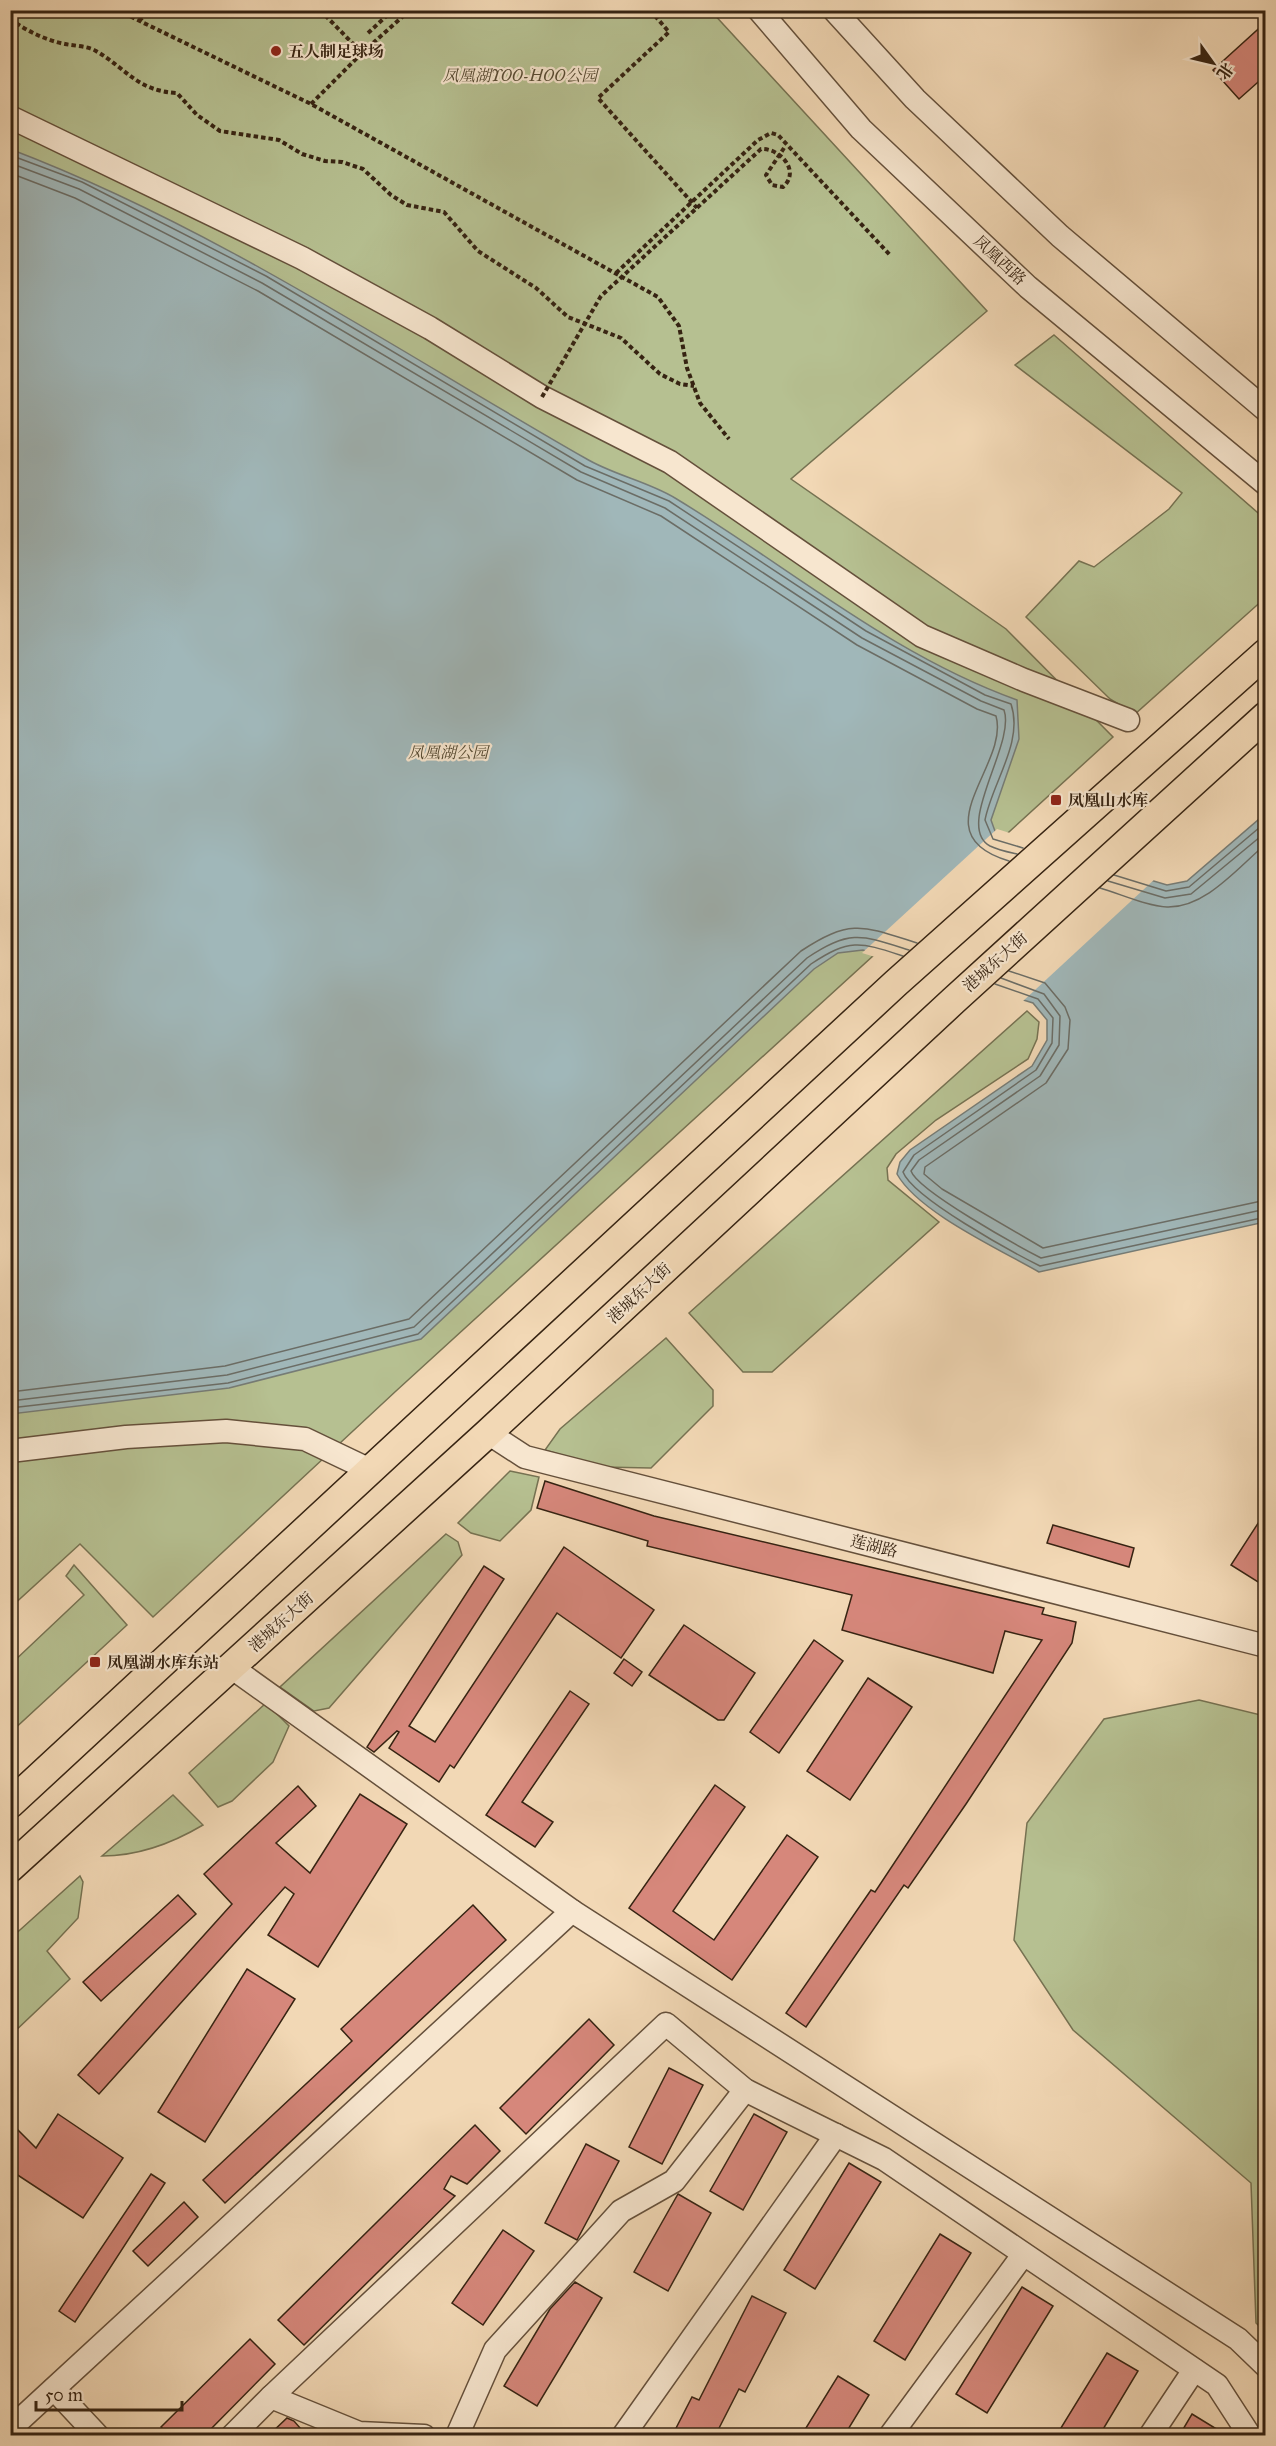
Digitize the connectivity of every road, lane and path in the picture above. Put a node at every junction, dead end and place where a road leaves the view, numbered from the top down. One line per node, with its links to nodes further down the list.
1 (117, 10): 10 (path)
2 (150, 10): 10 (path)
3 (320, 10): 12 (path)
4 (393, 10): 11 (path)
5 (410, 10): 12 (path)
6 (650, 10): 16 (path, bridge)
7 (759, 10): 23 (street, 凤凰西路)
8 (834, 10): 21 (street)
9 (10, 20): 19 (path)
10 (139, 21): 13 (path)
11 (368, 33)
12 (362, 53): 13 (path)
13 (311, 104): 18 (path)
14 (10, 117): 20 (street)
15 (784, 148): 16 (path, bridge)
16 (697, 208): 20 (path, bridge)
17 (891, 256): 18 (path)
18 (616, 273): 19 (path)
19 (694, 386): 22 (path)
20 (542, 397): 26 (street)
21 (1266, 410)
22 (729, 439)
23 (1266, 484)
24 (1266, 653): 29 (main road)
25 (1266, 716): 27 (main road, 港城东大街)
26 (1128, 720)
27 (488, 1433): 30 (street, 莲湖路); 31 (main road, 港城东大街)
28 (10, 1452): 29 (street)
29 (372, 1471): 32 (main road)
30 (1266, 1646)
31 (231, 1667): 33 (main road, 港城东大街); 34 (street)
32 (10, 1804)
33 (10, 1868)
34 (572, 1911): 38 (street); 40 (street)
35 (746, 2090): 36 (street); 41 (street); 46 (street)
36 (836, 2135): 37 (street); 47 (street)
37 (1023, 2255): 39 (street); 48 (street)
38 (1266, 2366)
39 (1194, 2370): 49 (street); 50 (street)
40 (54, 2389): 42 (street); 43 (street)
41 (271, 2397): 44 (street); 45 (street)
42 (10, 2429)
43 (98, 2436)
44 (232, 2436)
45 (424, 2436)
46 (457, 2436)
47 (623, 2436)
48 (890, 2436)
49 (1149, 2436)
50 (1250, 2436)

